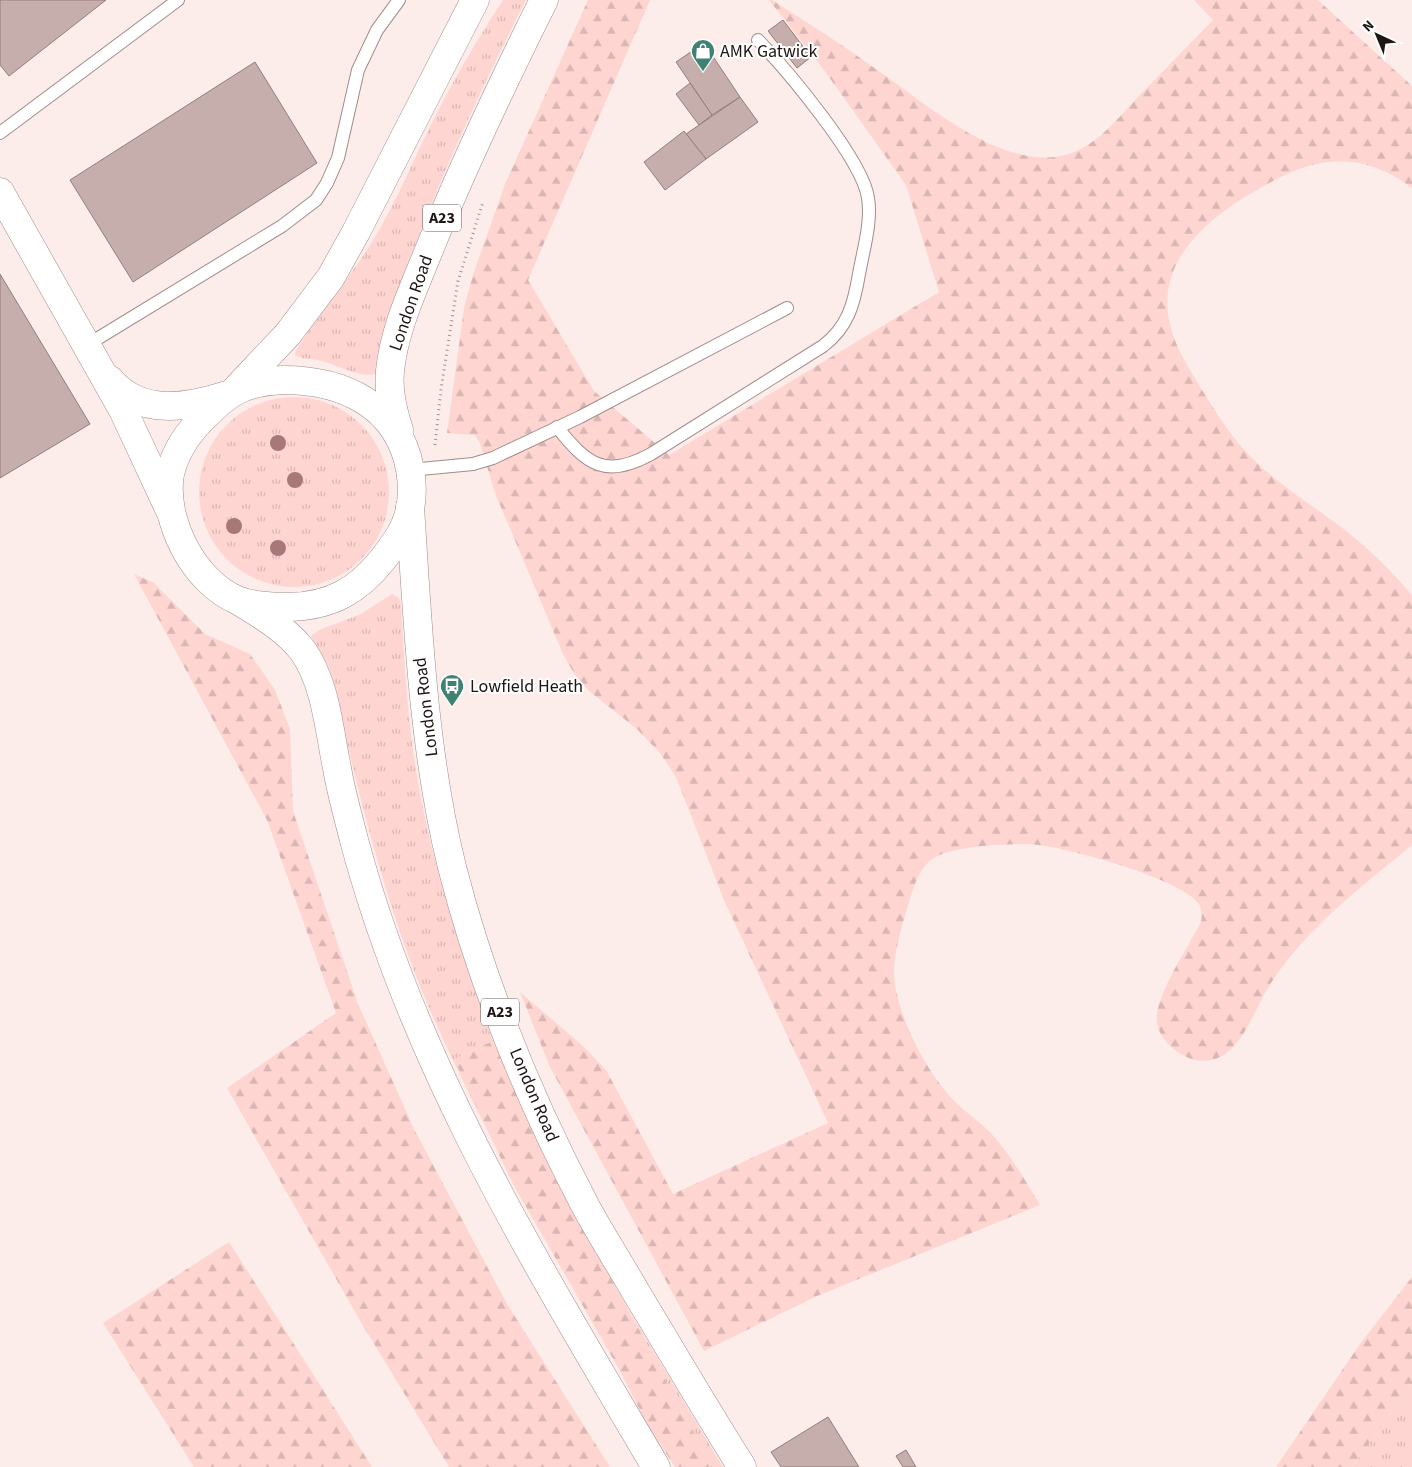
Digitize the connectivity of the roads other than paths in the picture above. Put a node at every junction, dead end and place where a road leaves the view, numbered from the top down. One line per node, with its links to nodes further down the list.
1 (178, 0): 6 (lane)
2 (399, 0): 9 (lane)
3 (475, 0): 11 (main road)
4 (544, 0): 13 (main road, London Road / A23)
5 (758, 40): 12 (lane)
6 (0, 133)
7 (0, 192): 9 (main road)
8 (787, 308): 12 (lane)
9 (87, 345): 10 (main road)
10 (101, 369): 11 (main road); 15 (main road)
11 (230, 393): 13 (main road); 15 (main road)
12 (557, 427): 13 (lane)
13 (416, 462): 14 (main road)
14 (410, 507): 16 (main road); 18 (main road, London Road / A23)
15 (174, 520): 16 (main road)
16 (237, 600): 17 (main road)
17 (656, 1467)
18 (742, 1467)

